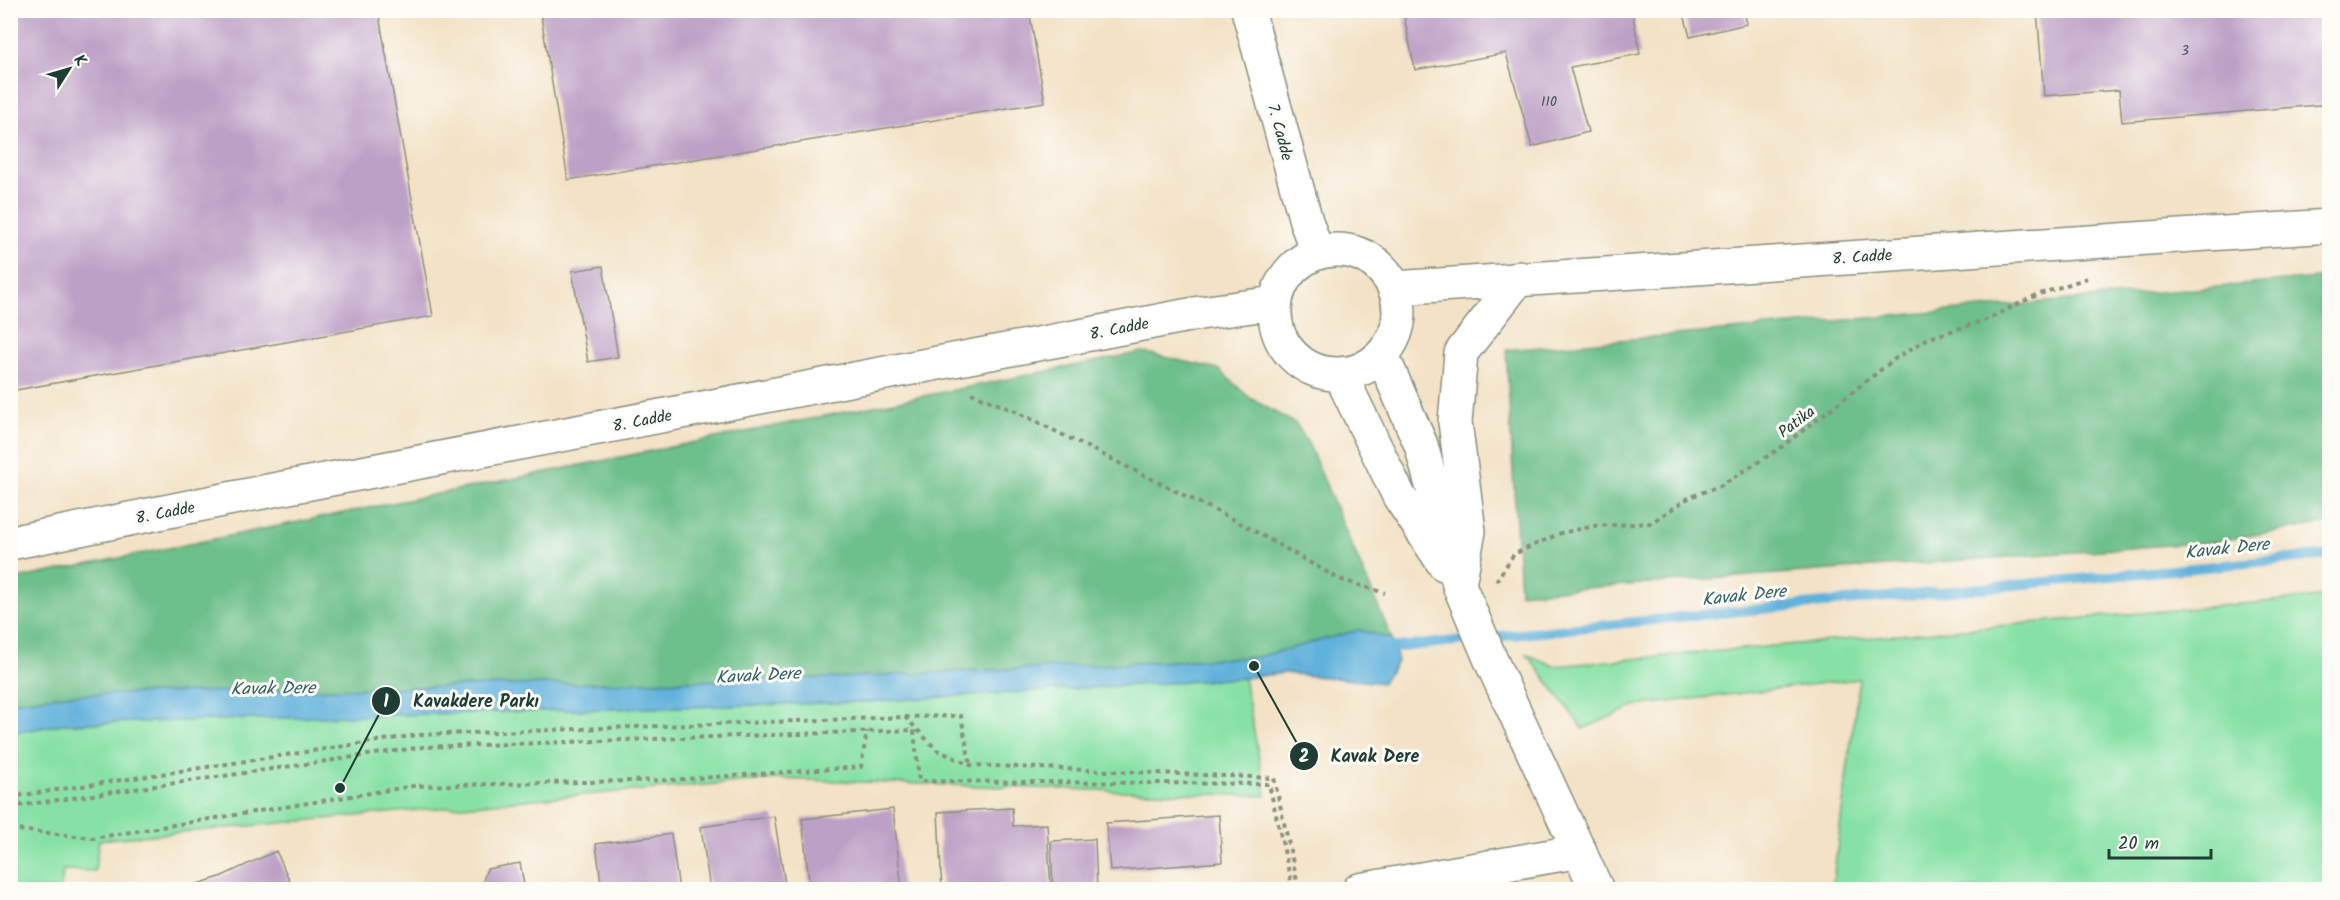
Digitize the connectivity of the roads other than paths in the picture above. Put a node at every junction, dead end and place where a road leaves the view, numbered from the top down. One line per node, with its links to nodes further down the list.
1 (1248, 10): 3 (street, 7. Cadde)
2 (2330, 226): 4 (street, 8. Cadde)
3 (1317, 252): 5 (street); 6 (street)
4 (1519, 278): 5 (street, 8. Cadde); 10 (street)
5 (1394, 288): 7 (street)
6 (1275, 303): 8 (street); 9 (street, 8. Cadde)
7 (1382, 355): 8 (street); 10 (street)
8 (1341, 374): 10 (street)
9 (10, 543)
10 (1459, 585): 11 (street)
11 (1580, 850): 12 (street); 13 (street)
12 (1359, 890)
13 (1597, 890)

